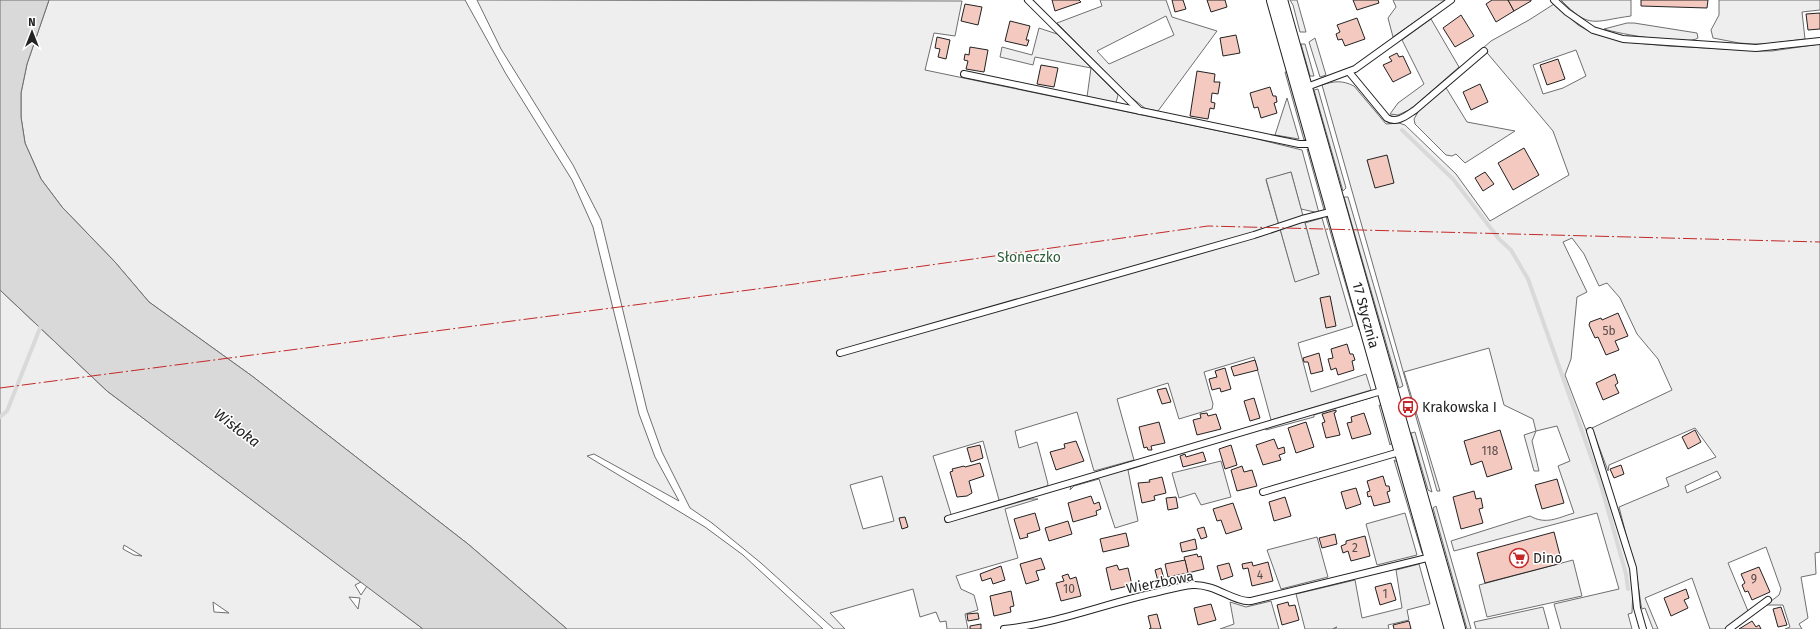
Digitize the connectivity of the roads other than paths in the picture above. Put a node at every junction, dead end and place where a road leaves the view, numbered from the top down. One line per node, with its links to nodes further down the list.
1 (1028, 0): 10 (lane)
2 (1277, 0): 9 (main road, 17 Stycznia)
3 (1451, 0): 7 (lane)
4 (1554, 0): 5 (lane)
5 (1820, 41)
6 (1484, 52): 7 (lane)
7 (1349, 72): 9 (lane)
8 (964, 74): 10 (lane)
9 (1303, 88): 11 (main road, 17 Stycznia)
10 (1140, 110): 11 (lane)
11 (1318, 144): 12 (main road, 17 Stycznia)
12 (1337, 210): 13 (lane); 14 (main road, 17 Stycznia)
13 (840, 353)
14 (1387, 389): 16 (main road, 17 Stycznia); 18 (lane)
15 (1590, 431): 23 (lane)
16 (1404, 451): 17 (lane); 19 (main road, 17 Stycznia)
17 (1263, 492)
18 (948, 519)
19 (1435, 556): 21 (lane, Wierzbowa); 22 (main road, 17 Stycznia)
20 (1768, 600): 24 (lane)
21 (1004, 629)
22 (1455, 629)
23 (1643, 629)
24 (1729, 629)

